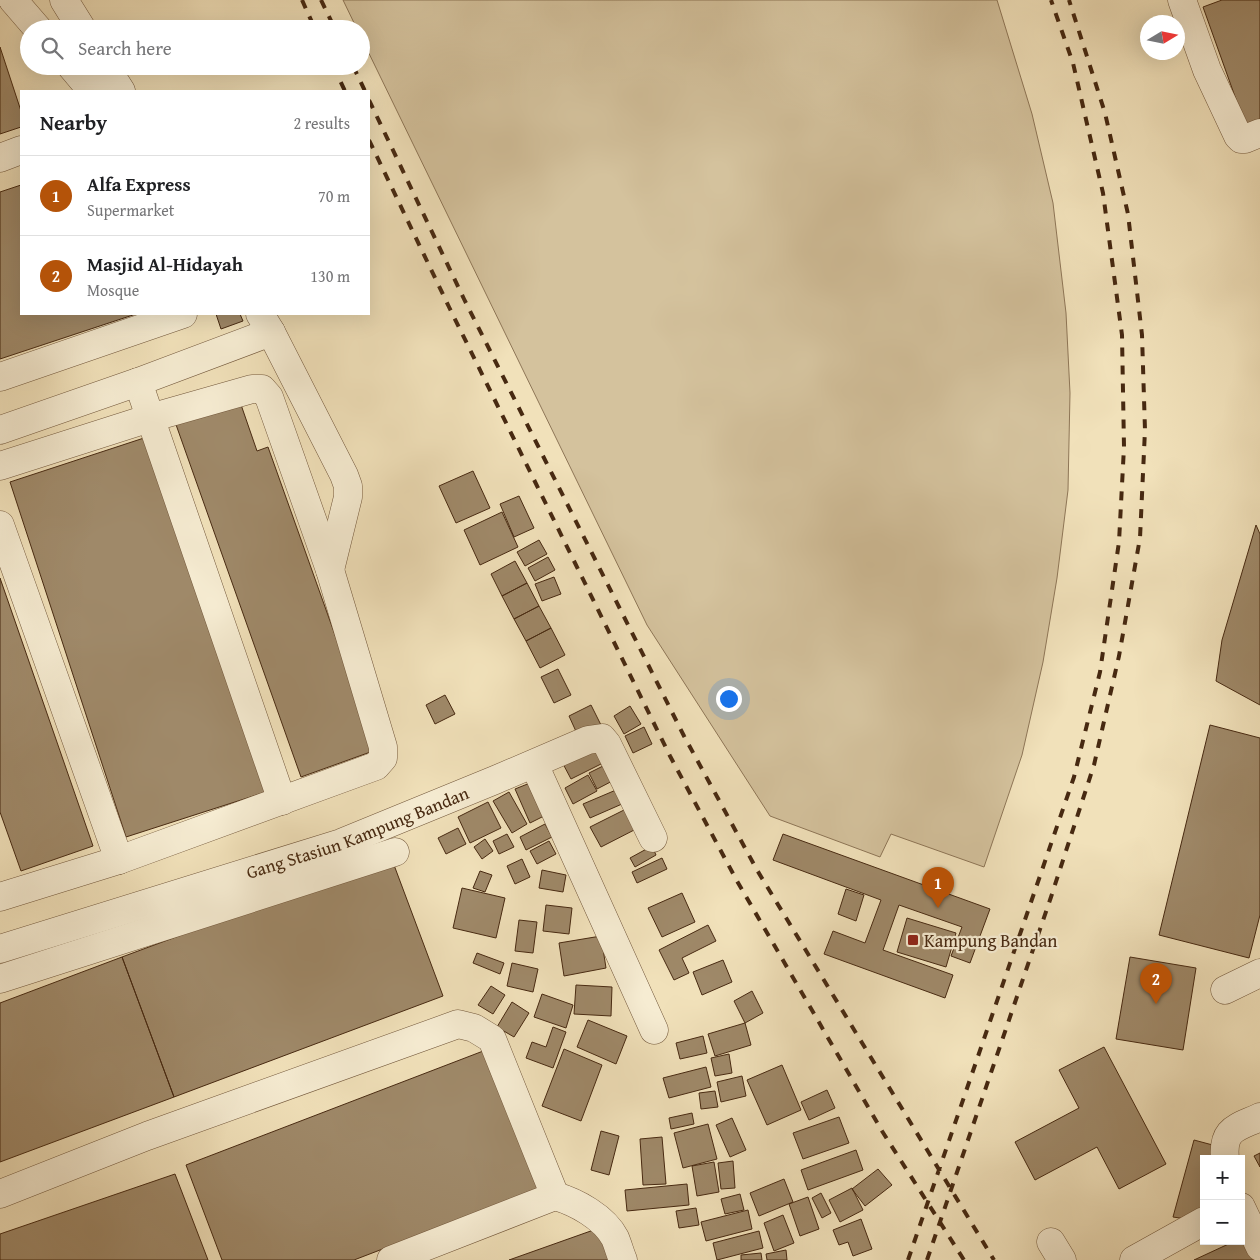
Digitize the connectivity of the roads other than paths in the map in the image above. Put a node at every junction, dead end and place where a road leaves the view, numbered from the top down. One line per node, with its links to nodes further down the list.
1 (13, 0): 4 (street)
2 (64, 0): 5 (street)
3 (1182, 0): 10 (street)
4 (30, 20)
5 (76, 20)
6 (79, 75): 8 (street)
7 (111, 75): 9 (street)
8 (91, 90)
9 (120, 90)
10 (1260, 133)
11 (20, 150): 12 (street)
12 (0, 158)
13 (180, 315): 15 (street)
14 (266, 323): 16 (street); 21 (street)
15 (0, 377)
16 (138, 382): 17 (street); 18 (street)
17 (150, 418): 19 (street); 21 (street); 23 (street)
18 (0, 430)
19 (0, 466)
20 (0, 525): 26 (street)
21 (330, 570): 23 (street)
22 (534, 764): 24 (street, Gang Stasiun Kampung Bandan); 28 (street, Gang Stasiun Kampung Bandan); 32 (street)
23 (282, 801): 26 (street)
24 (654, 838)
25 (395, 852): 30 (street)
26 (119, 860): 27 (street)
27 (1, 893)
28 (0, 949)
29 (1260, 973): 31 (street)
30 (0, 979)
31 (1225, 990)
32 (654, 1030)
33 (1260, 1117): 34 (street)
34 (1225, 1155)
35 (0, 1194): 36 (street)
36 (555, 1196): 40 (street); 41 (street)
37 (1245, 1215): 39 (street)
38 (1200, 1222): 42 (street)
39 (1260, 1247)
40 (392, 1260)
41 (623, 1260)
42 (1134, 1260)

